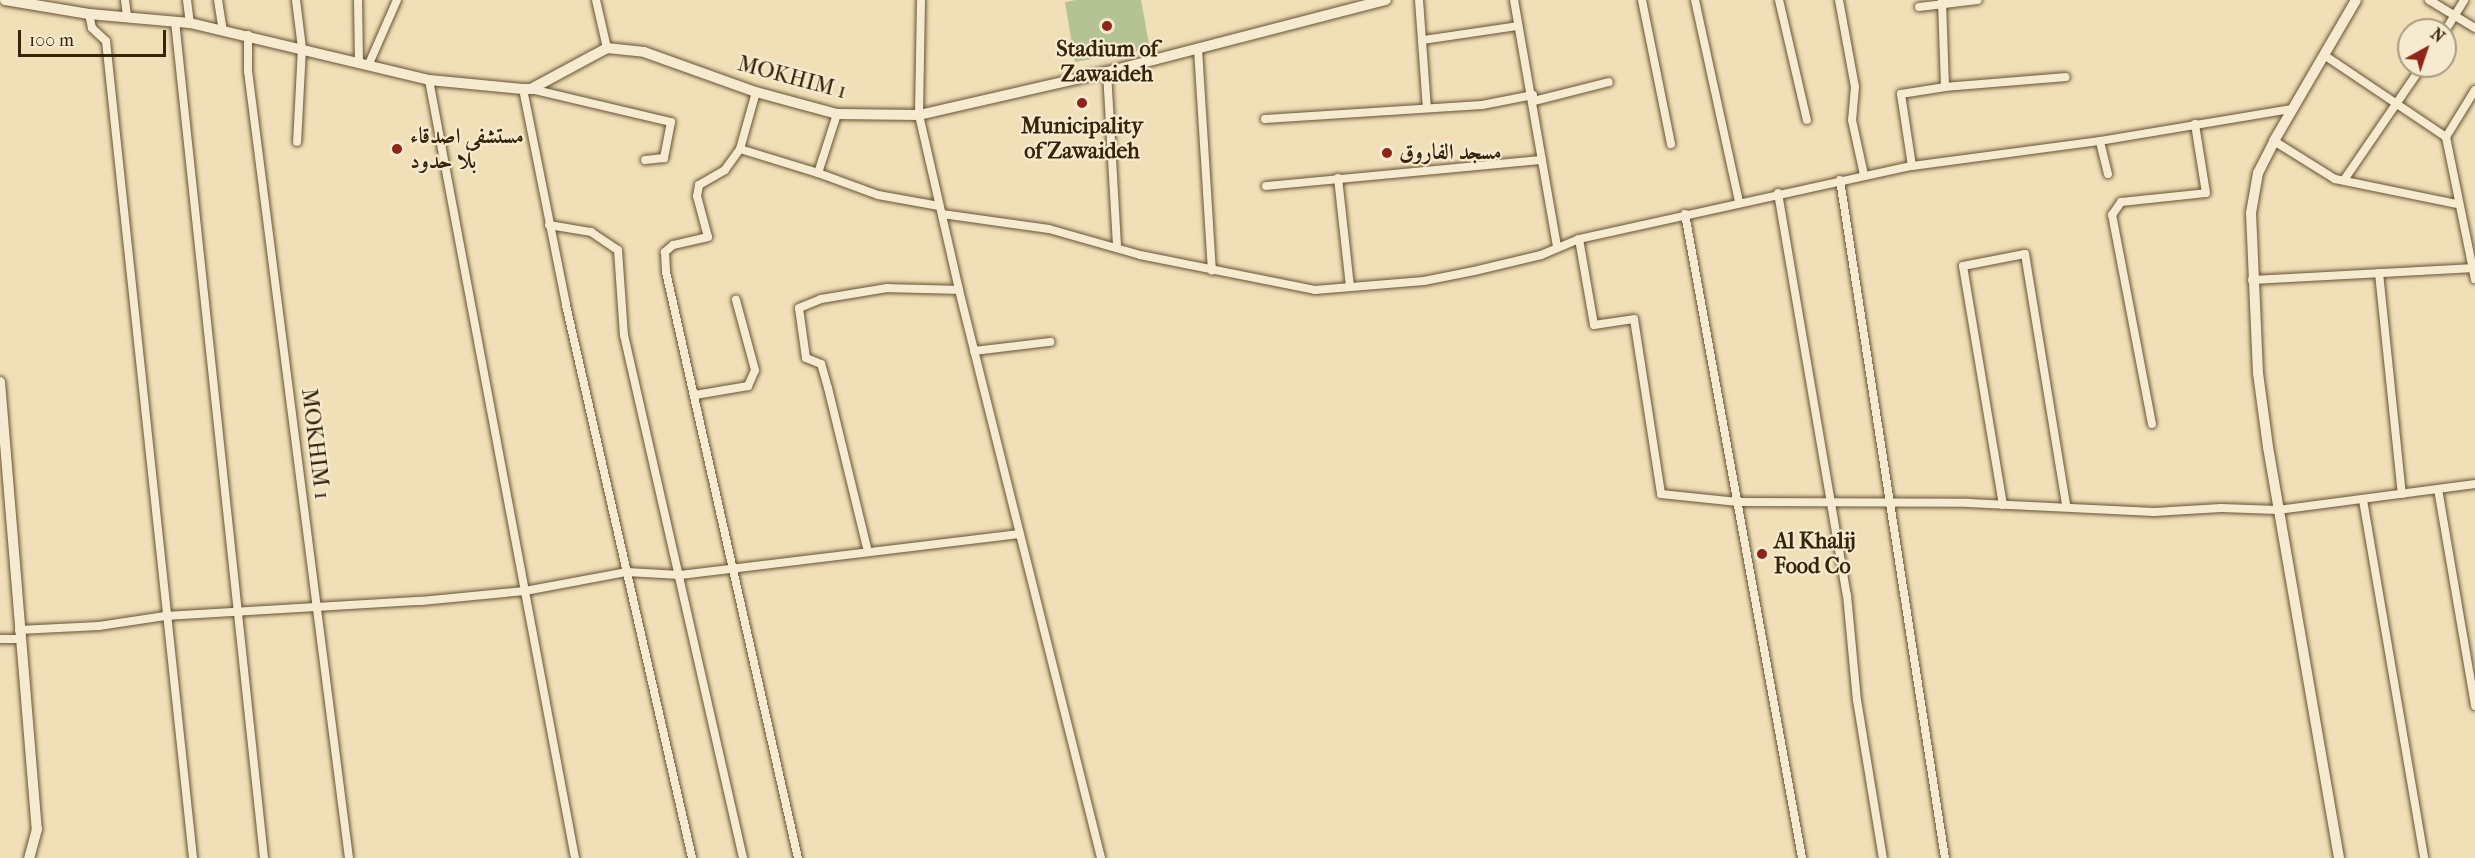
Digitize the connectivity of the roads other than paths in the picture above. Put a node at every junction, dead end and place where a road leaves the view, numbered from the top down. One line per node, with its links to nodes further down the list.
1 (5, 0): 21 (street)
2 (125, 0): 26 (street)
3 (187, 0): 29 (street)
4 (218, 0): 32 (street)
5 (296, 0): 35 (street)
6 (358, 0): 39 (street)
7 (397, 0): 39 (street)
8 (596, 0): 36 (street)
9 (921, 0): 54 (street)
10 (1386, 0): 37 (street, MOKHIM 1)
11 (1419, 0): 34 (street)
12 (1514, 0): 30 (street)
13 (1642, 0): 62 (street)
14 (1695, 0): 75 (street)
15 (1779, 0): 56 (street)
16 (1839, 0): 69 (street)
17 (1978, 0): 22 (street)
18 (2356, 0): 38 (street)
19 (2429, 0): 25 (street)
20 (2464, 0): 25 (street)
21 (23, 1): 24 (street)
22 (1942, 2): 23 (street); 45 (street)
23 (1919, 7)
24 (88, 14): 26 (street); 114 (street)
25 (2455, 15): 27 (street); 31 (street)
26 (127, 17): 28 (street)
27 (2453, 18)
28 (175, 21): 29 (street); 113 (street)
29 (190, 23): 32 (street)
30 (1518, 26): 34 (street); 49 (street)
31 (2475, 28)
32 (223, 30): 33 (street)
33 (248, 35): 35 (street); 112 (street, MOKHIM 1)
34 (1423, 39): 51 (street)
35 (302, 48): 39 (street); 61 (street)
36 (607, 48): 46 (street); 48 (street, MOKHIM 1)
37 (1198, 49): 40 (street, MOKHIM 1); 84 (street)
38 (2324, 55): 50 (street); 52 (street)
39 (363, 65): 43 (street)
40 (1107, 72): 54 (street, MOKHIM 1); 82 (street)
41 (2066, 77): 45 (street)
42 (2414, 78): 50 (street)
43 (429, 80): 46 (street); 111 (street)
44 (1610, 82): 49 (street)
45 (1945, 87): 66 (street)
46 (527, 89): 64 (street); 79 (street)
47 (2475, 90): 58 (street)
48 (756, 92): 53 (street, MOKHIM 1); 63 (street)
49 (1533, 98): 51 (street); 65 (street)
50 (2397, 102): 58 (street); 72 (street)
51 (1427, 108): 55 (street)
52 (2292, 109): 57 (street); 60 (street)
53 (837, 114): 54 (street, MOKHIM 1); 67 (street)
54 (919, 115): 77 (street)
55 (1265, 120)
56 (1808, 120)
57 (2195, 124): 59 (street); 95 (street)
58 (2446, 136): 76 (street)
59 (2100, 141): 66 (street); 68 (street)
60 (2274, 141): 72 (street); 87 (street)
61 (297, 142)
62 (1671, 144)
63 (740, 149): 67 (street); 94 (street)
64 (645, 160)
65 (1542, 160): 70 (street); 81 (street)
66 (1912, 166): 69 (street)
67 (818, 173): 77 (street)
68 (2108, 174)
69 (1864, 175): 71 (street)
70 (1338, 178): 73 (street); 88 (street)
71 (1840, 180): 74 (street); 102 (street)
72 (2344, 180): 76 (street)
73 (1266, 186)
74 (1778, 193): 75 (street); 101 (street)
75 (1739, 202): 78 (street)
76 (2457, 204): 83 (street)
77 (941, 210): 82 (street); 89 (street)
78 (1685, 214): 80 (street); 100 (street)
79 (549, 225): 109 (street); 110 (street)
80 (1579, 239): 81 (street); 100 (street)
81 (1557, 247): 88 (street)
82 (1118, 248): 84 (street)
83 (2471, 268): 85 (street); 86 (street)
84 (1212, 271): 88 (street)
85 (2379, 273): 87 (street); 98 (street)
86 (2475, 279)
87 (2252, 280): 105 (street)
88 (1350, 286)
89 (959, 290): 92 (street); 107 (street)
90 (736, 300): 94 (street)
91 (1050, 342): 92 (street)
92 (974, 351): 106 (street)
93 (0, 382): 115 (street)
94 (695, 395): 108 (street)
95 (2152, 424)
96 (2475, 484): 97 (street)
97 (2438, 489): 98 (street); 117 (street)
98 (2403, 494): 99 (street)
99 (2363, 500): 105 (street); 131 (street)
100 (1738, 502): 101 (street); 127 (street)
101 (1831, 502): 102 (street); 128 (street)
102 (1890, 505): 103 (street); 129 (street)
103 (2003, 505): 104 (street); 104 (street)
104 (2066, 506): 105 (street)
105 (2278, 510): 130 (street)
106 (1020, 534): 107 (street); 126 (street)
107 (868, 552): 108 (street)
108 (734, 568): 110 (street); 125 (street)
109 (627, 572): 110 (street); 111 (street); 123 (street)
110 (680, 575): 124 (street)
111 (525, 591): 112 (street); 122 (street)
112 (316, 609): 113 (street); 121 (street, MOKHIM 1)
113 (238, 615): 114 (street); 120 (street)
114 (165, 616): 115 (street); 119 (street)
115 (20, 634): 116 (street); 118 (street)
116 (0, 639)
117 (2475, 706)
118 (29, 858)
119 (193, 858)
120 (264, 858)
121 (349, 858)
122 (575, 858)
123 (692, 858)
124 (743, 858)
125 (798, 858)
126 (1101, 858)
127 (1802, 858)
128 (1883, 858)
129 (1945, 858)
130 (2339, 858)
131 (2424, 858)

